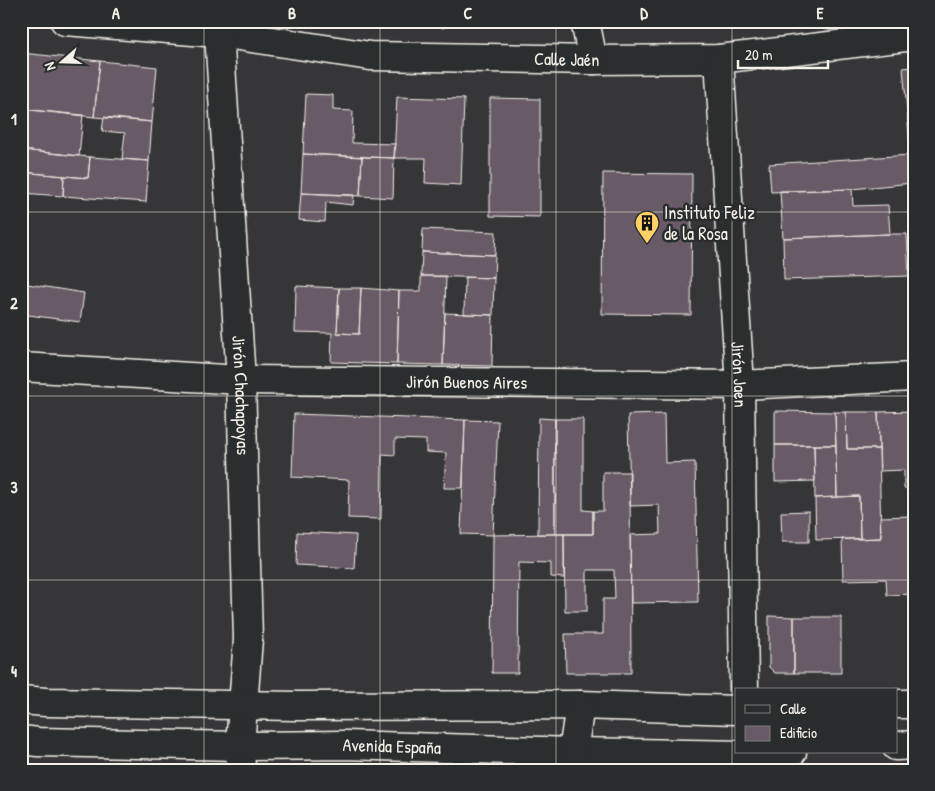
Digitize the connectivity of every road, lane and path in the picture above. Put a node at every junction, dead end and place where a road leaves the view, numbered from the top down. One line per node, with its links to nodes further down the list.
1 (65, 21): 3 (street, Calle Jaén)
2 (585, 21): 6 (street)
3 (218, 27): 6 (street, Calle Jaén); 9 (street, Jirón Chachapoyas)
4 (914, 36): 5 (street, Calle Jaén)
5 (719, 59): 6 (street, Calle Jaén); 10 (street, Jirón Jaen)
6 (593, 60)
7 (21, 367): 9 (street, Jirón Buenos Aires)
8 (914, 377): 10 (street, Jirón Buenos Aires)
9 (241, 380): 10 (street, Jirón Buenos Aires); 16 (street, Jirón Chachapoyas)
10 (740, 385): 11 (street, Jirón Jaen)
11 (744, 688)
12 (21, 700): 16 (street)
13 (898, 704): 14 (street)
14 (914, 704)
15 (580, 705): 16 (street); 17 (street); 23 (street)
16 (244, 706): 22 (street, Jirón Chachapoyas)
17 (735, 710)
18 (21, 740): 22 (street, Avenida España)
19 (898, 746): 20 (street)
20 (914, 746)
21 (745, 754): 23 (street, Avenida España)
22 (240, 758): 23 (street, Avenida España)
23 (574, 761)

